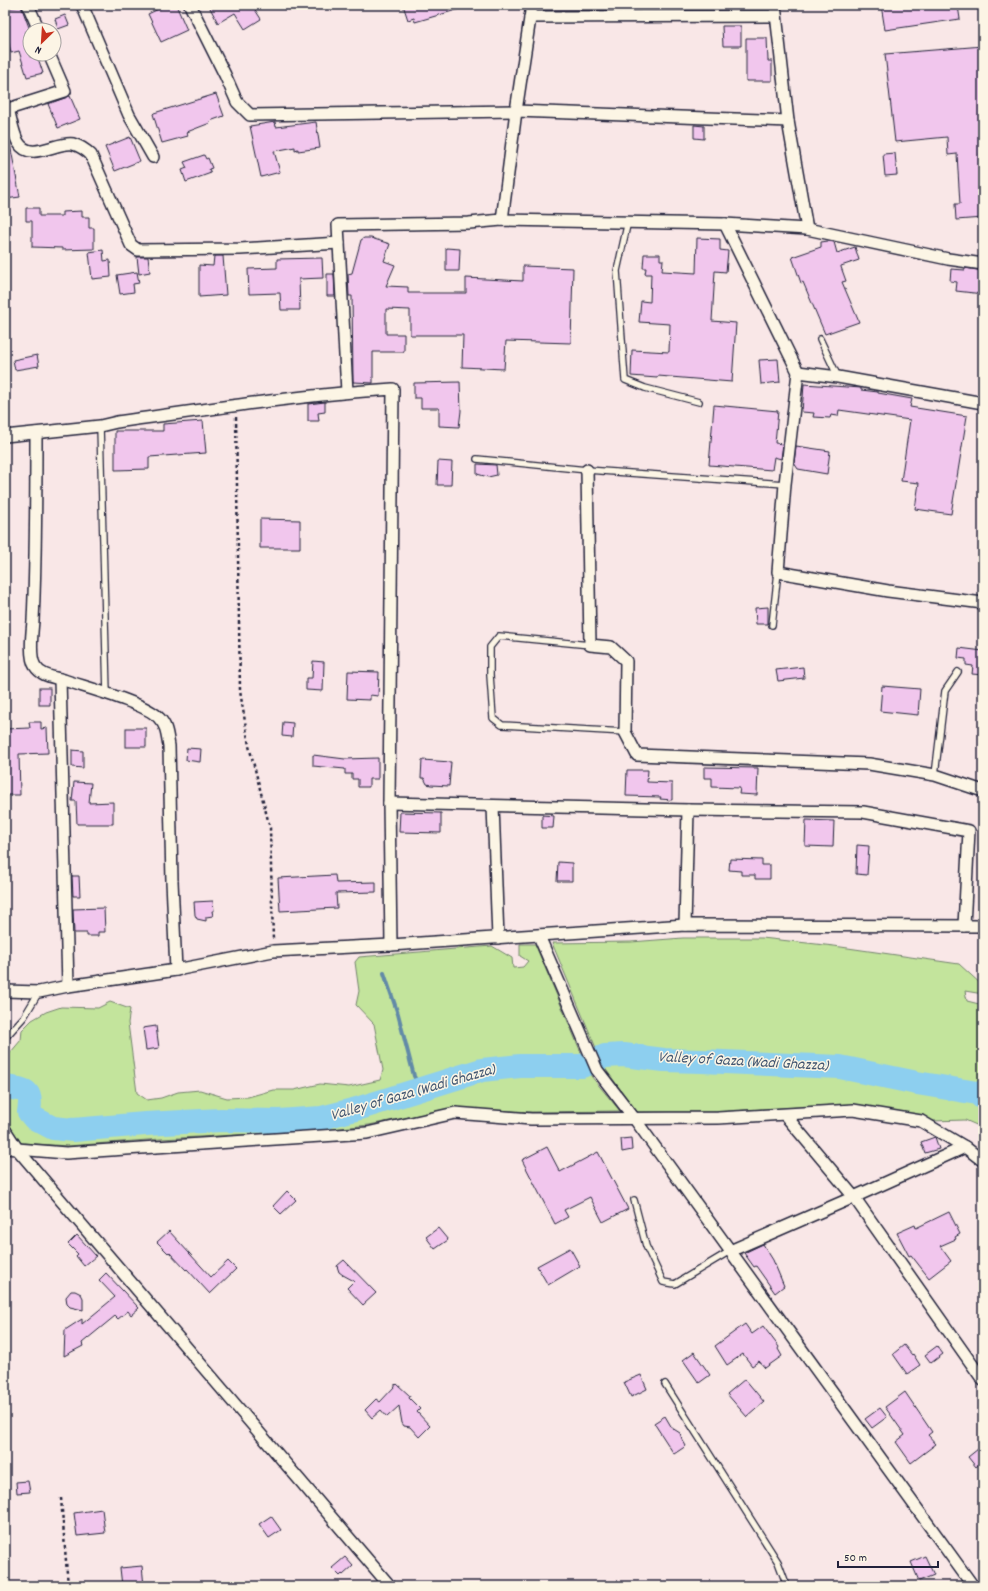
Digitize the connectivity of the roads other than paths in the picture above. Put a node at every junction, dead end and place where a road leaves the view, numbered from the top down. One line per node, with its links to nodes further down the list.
1 (28, 5): 7 (street)
2 (82, 5): 12 (street)
3 (190, 5): 10 (street)
4 (532, 5): 6 (street)
5 (776, 10): 6 (street); 11 (street)
6 (530, 17): 10 (street)
7 (35, 22)
8 (52, 62): 9 (street)
9 (6, 110): 17 (street)
10 (516, 111): 11 (street); 13 (street)
11 (788, 122): 16 (street)
12 (153, 157)
13 (502, 220): 14 (street); 17 (street)
14 (628, 221): 15 (street); 23 (lane)
15 (725, 224): 16 (street); 20 (street)
16 (807, 229): 18 (street)
17 (339, 243): 22 (street)
18 (983, 264)
19 (820, 339): 21 (lane)
20 (798, 372): 21 (street); 30 (street)
21 (838, 377): 24 (street)
22 (346, 392): 25 (street); 41 (street)
23 (699, 402)
24 (983, 403)
25 (100, 426): 26 (street); 37 (lane)
26 (36, 433): 27 (street); 36 (street)
27 (5, 436)
28 (477, 459): 29 (lane)
29 (587, 470): 30 (lane); 34 (street)
30 (785, 484): 31 (street)
31 (778, 572): 32 (street); 33 (lane)
32 (983, 603)
33 (772, 625)
34 (590, 645): 38 (street); 38 (lane)
35 (958, 672): 39 (lane)
36 (60, 679): 37 (street); 51 (street)
37 (107, 694): 50 (street)
38 (625, 732): 39 (street)
39 (935, 775): 40 (street)
40 (983, 791)
41 (388, 803): 42 (street); 49 (street)
42 (493, 806): 43 (street); 48 (street)
43 (688, 810): 44 (street); 45 (street)
44 (685, 926): 45 (street); 47 (street)
45 (964, 926): 46 (street)
46 (983, 926)
47 (539, 936): 48 (street); 56 (street)
48 (498, 938): 49 (street)
49 (391, 946): 50 (street)
50 (176, 970): 51 (street)
51 (68, 986): 53 (street)
52 (5, 991): 53 (street)
53 (39, 992): 54 (lane)
54 (5, 1038)
55 (785, 1115): 56 (street); 58 (street); 62 (street)
56 (634, 1118): 60 (street); 64 (street)
57 (5, 1130): 60 (street)
58 (964, 1147): 61 (street); 62 (street)
59 (5, 1148): 60 (street)
60 (18, 1150): 67 (street)
61 (983, 1161)
62 (854, 1197): 64 (street); 65 (street)
63 (634, 1200): 64 (lane)
64 (730, 1250): 69 (street)
65 (983, 1380)
66 (665, 1384): 68 (lane)
67 (390, 1586)
68 (787, 1586)
69 (973, 1586)

